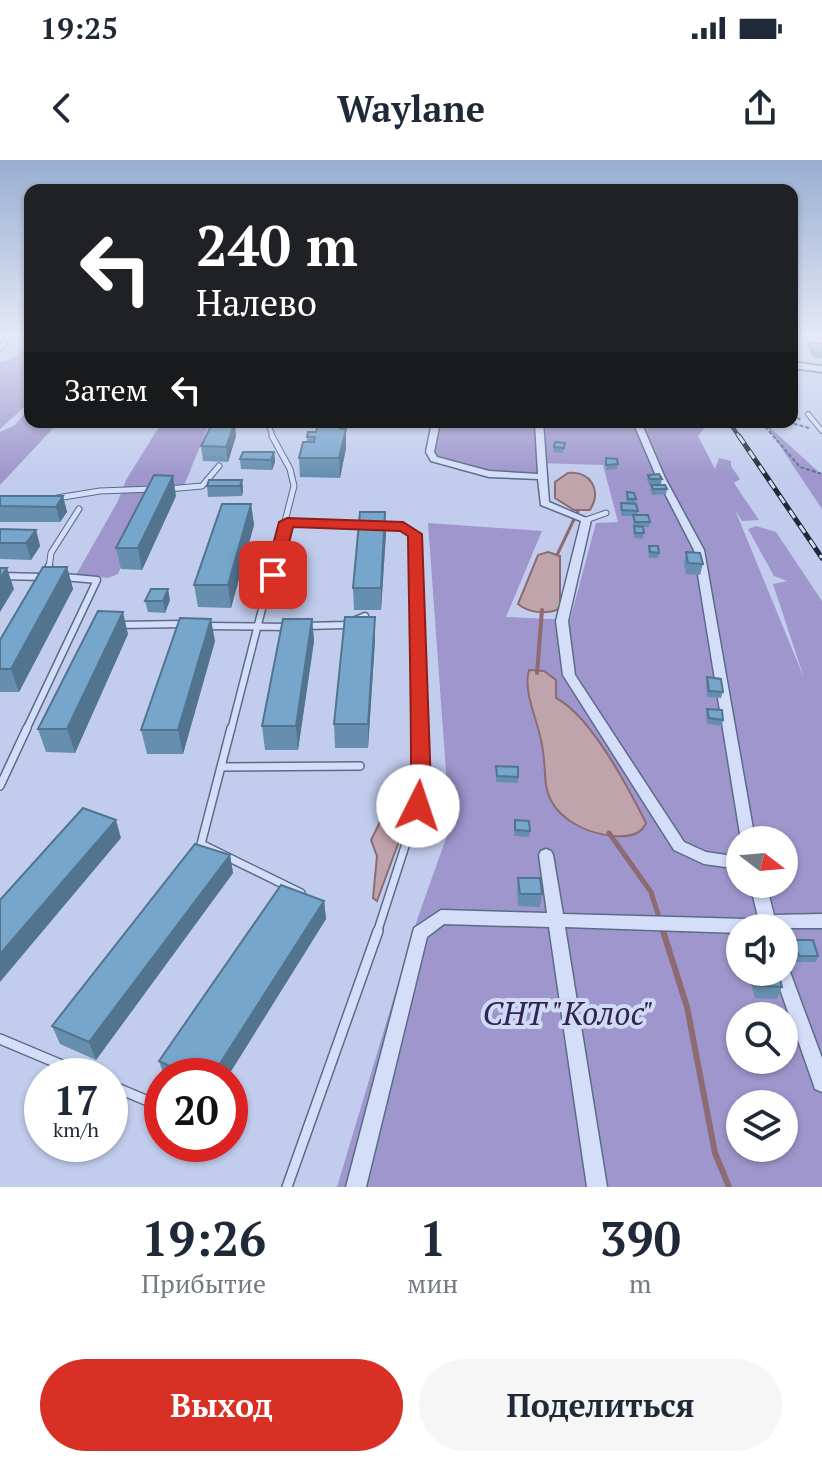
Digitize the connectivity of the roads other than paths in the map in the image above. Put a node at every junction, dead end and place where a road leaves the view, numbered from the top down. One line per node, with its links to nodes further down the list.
1 (808, 414): 6 (lane)
2 (269, 428): 13 (lane)
3 (435, 428): 8 (street)
4 (539, 428): 8 (street)
5 (640, 428): 24 (street)
6 (822, 431)
7 (219, 466): 9 (lane)
8 (541, 477): 12 (street)
9 (46, 500)
10 (79, 509): 15 (lane)
11 (606, 513): 12 (lane)
12 (586, 520): 26 (street)
13 (287, 522): 19 (lane); 36 (lane)
14 (0, 576): 15 (lane)
15 (50, 577): 23 (lane)
16 (365, 616): 18 (lane)
17 (108, 625): 19 (lane)
18 (303, 626)
19 (260, 627): 20 (lane); 22 (lane)
20 (289, 627)
21 (360, 766): 22 (lane)
22 (222, 767): 27 (lane)
23 (0, 786)
24 (746, 826)
25 (546, 855): 28 (street)
26 (726, 861)
27 (314, 900)
28 (556, 920): 31 (street); 37 (street); 38 (street)
29 (822, 921): 30 (street)
30 (798, 923)
31 (726, 925)
32 (787, 986): 35 (street)
33 (0, 1039): 34 (lane)
34 (45, 1058)
35 (822, 1083)
36 (287, 1187)
37 (356, 1187)
38 (597, 1187)

